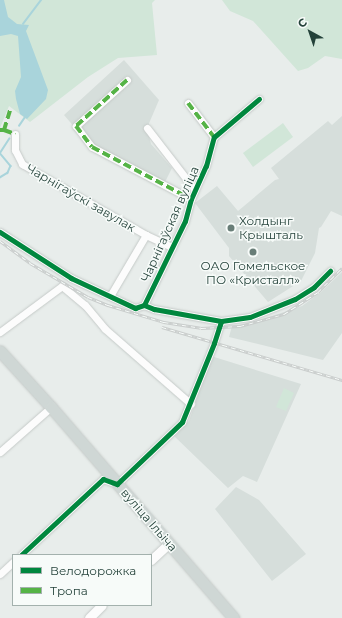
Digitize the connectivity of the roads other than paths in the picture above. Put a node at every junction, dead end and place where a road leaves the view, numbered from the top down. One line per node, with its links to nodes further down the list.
1 (126, 80): 8 (street, Чарнігаўская вуліца)
2 (259, 99): 6 (street)
3 (188, 103): 6 (street)
4 (147, 128): 7 (street, Чарнігаўская вуліца)
5 (15, 134): 10 (street, Чарнігаўскі завулак)
6 (214, 138): 7 (street, Чарнігаўская вуліца)
7 (195, 190): 8 (street, Чарнігаўская вуліца)
8 (191, 199): 11 (street, Чарнігаўская вуліца)
9 (0, 232): 13 (street)
10 (146, 235): 11 (street, Чарнігаўскі завулак); 13 (street, Чарнігаўскі завулак)
11 (172, 247): 14 (street, Чарнігаўская вуліца)
12 (330, 272): 15 (street)
13 (110, 296): 14 (street)
14 (144, 305): 15 (street)
15 (221, 321): 18 (street)
16 (0, 332): 18 (street)
17 (0, 351): 19 (main road, вуліца Ільіча)
18 (191, 404): 21 (street)
19 (51, 407): 20 (street); 21 (main road, вуліца Ільіча)
20 (0, 452)
21 (117, 484): 22 (main road, вуліца Ільіча); 23 (street)
22 (169, 543): 24 (street); 28 (main road, вуліца Ільіча)
23 (21, 554)
24 (152, 559)
25 (12, 563): 26 (street)
26 (0, 574)
27 (101, 606): 29 (street)
28 (232, 617)
29 (89, 618)

